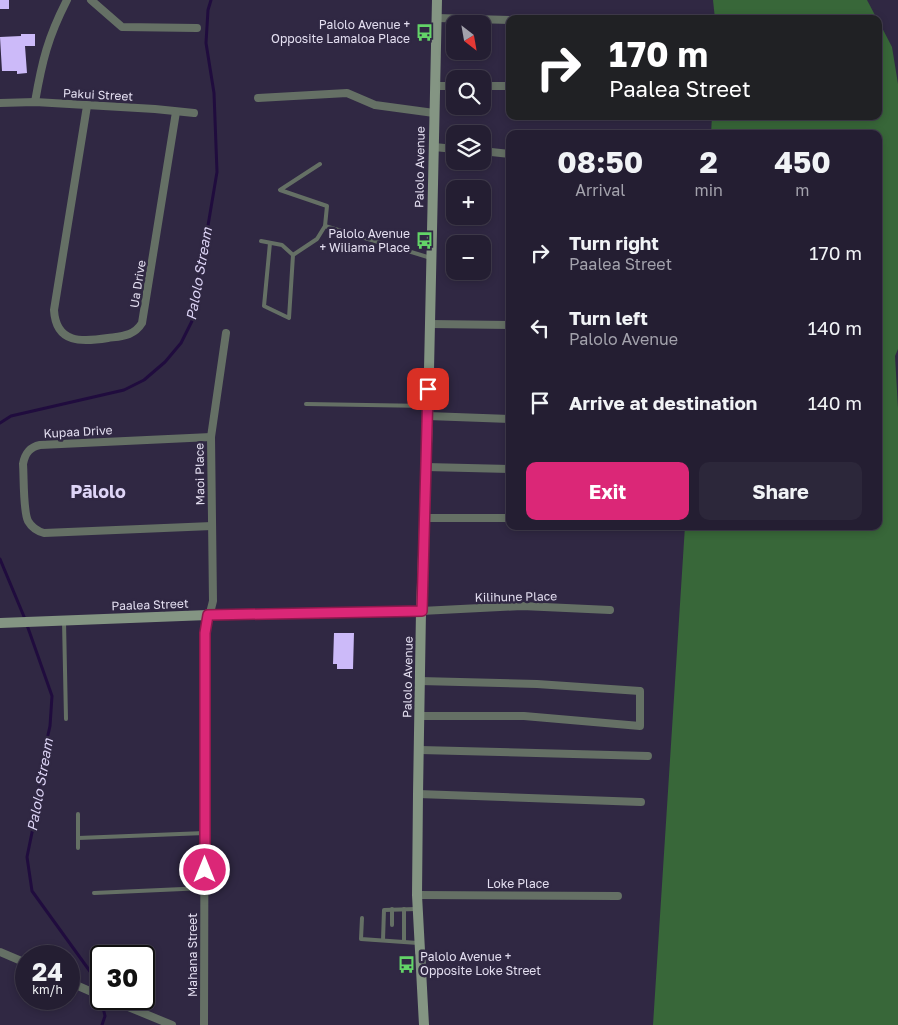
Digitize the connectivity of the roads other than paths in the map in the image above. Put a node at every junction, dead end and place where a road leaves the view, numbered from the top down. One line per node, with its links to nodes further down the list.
1 (67, 0): 12 (street)
2 (91, 0): 6 (street)
3 (437, 0): 4 (street, Palolo Avenue)
4 (437, 18): 5 (street); 7 (street, Palolo Avenue)
5 (506, 20)
6 (197, 28)
7 (435, 86): 8 (street); 17 (street, Palolo Avenue)
8 (446, 86)
9 (491, 86): 10 (street)
10 (506, 86)
11 (258, 98): 17 (street)
12 (34, 102): 13 (street, Pakui Street); 14 (street, Pakui Street)
13 (0, 103)
14 (87, 106): 15 (street, Pakui Street); 15 (street, Ua Drive)
15 (176, 112): 16 (street, Pakui Street)
16 (194, 113)
17 (434, 114): 18 (street, Palolo Avenue)
18 (434, 147): 19 (street); 27 (street, Palolo Avenue)
19 (446, 148)
20 (491, 152): 21 (street)
21 (506, 154)
22 (320, 164): 23 (lane)
23 (325, 226): 26 (lane); 27 (lane)
24 (262, 241): 25 (lane)
25 (270, 243): 26 (lane); 26 (lane)
26 (293, 255)
27 (431, 258): 28 (street, Palolo Avenue)
28 (429, 324): 29 (street); 32 (street, Palolo Avenue)
29 (506, 325)
30 (226, 333): 34 (street, Maoi Place)
31 (306, 404): 32 (lane)
32 (428, 411): 33 (street); 35 (street, Palolo Avenue)
33 (506, 419)
34 (211, 437): 39 (street, Maoi Place); 39 (street, Kupaa Drive)
35 (426, 467): 36 (street); 37 (street, Palolo Avenue)
36 (506, 469)
37 (424, 518): 38 (street); 41 (street, Palolo Avenue)
38 (506, 518)
39 (212, 526): 42 (street, Maoi Place)
40 (610, 610): 41 (street, Kilihune Place)
41 (422, 611): 42 (street, Paalea Street); 45 (street, Palolo Avenue)
42 (208, 615): 43 (street, Paalea Street); 53 (street, Mahana Street)
43 (64, 621): 44 (street, Paalea Street); 47 (lane)
44 (0, 623)
45 (420, 682): 46 (street, Palolo Avenue); 46 (street)
46 (420, 716): 48 (street, Palolo Avenue)
47 (66, 720)
48 (420, 750): 49 (street); 50 (street, Palolo Avenue)
49 (648, 756)
50 (418, 794): 51 (street); 58 (street, Palolo Avenue)
51 (641, 802)
52 (78, 814): 54 (lane)
53 (205, 833): 54 (lane); 56 (street, Mahana Street)
54 (78, 838): 55 (lane)
55 (78, 848)
56 (205, 888): 57 (lane); 72 (street, Mahana Street)
57 (94, 893)
58 (418, 895): 59 (street, Loke Place); 60 (street, Palolo Avenue)
59 (618, 896)
60 (418, 908): 62 (lane); 67 (street, Palolo Avenue)
61 (392, 909): 62 (lane); 64 (lane); 65 (lane)
62 (404, 909): 66 (lane)
63 (362, 918): 65 (lane)
64 (392, 925)
65 (383, 940): 66 (lane)
66 (404, 942): 67 (lane)
67 (420, 943): 73 (street, Palolo Avenue)
68 (0, 952): 69 (street)
69 (15, 958)
70 (134, 1010): 71 (street)
71 (172, 1025)
72 (204, 1025)
73 (424, 1025)

